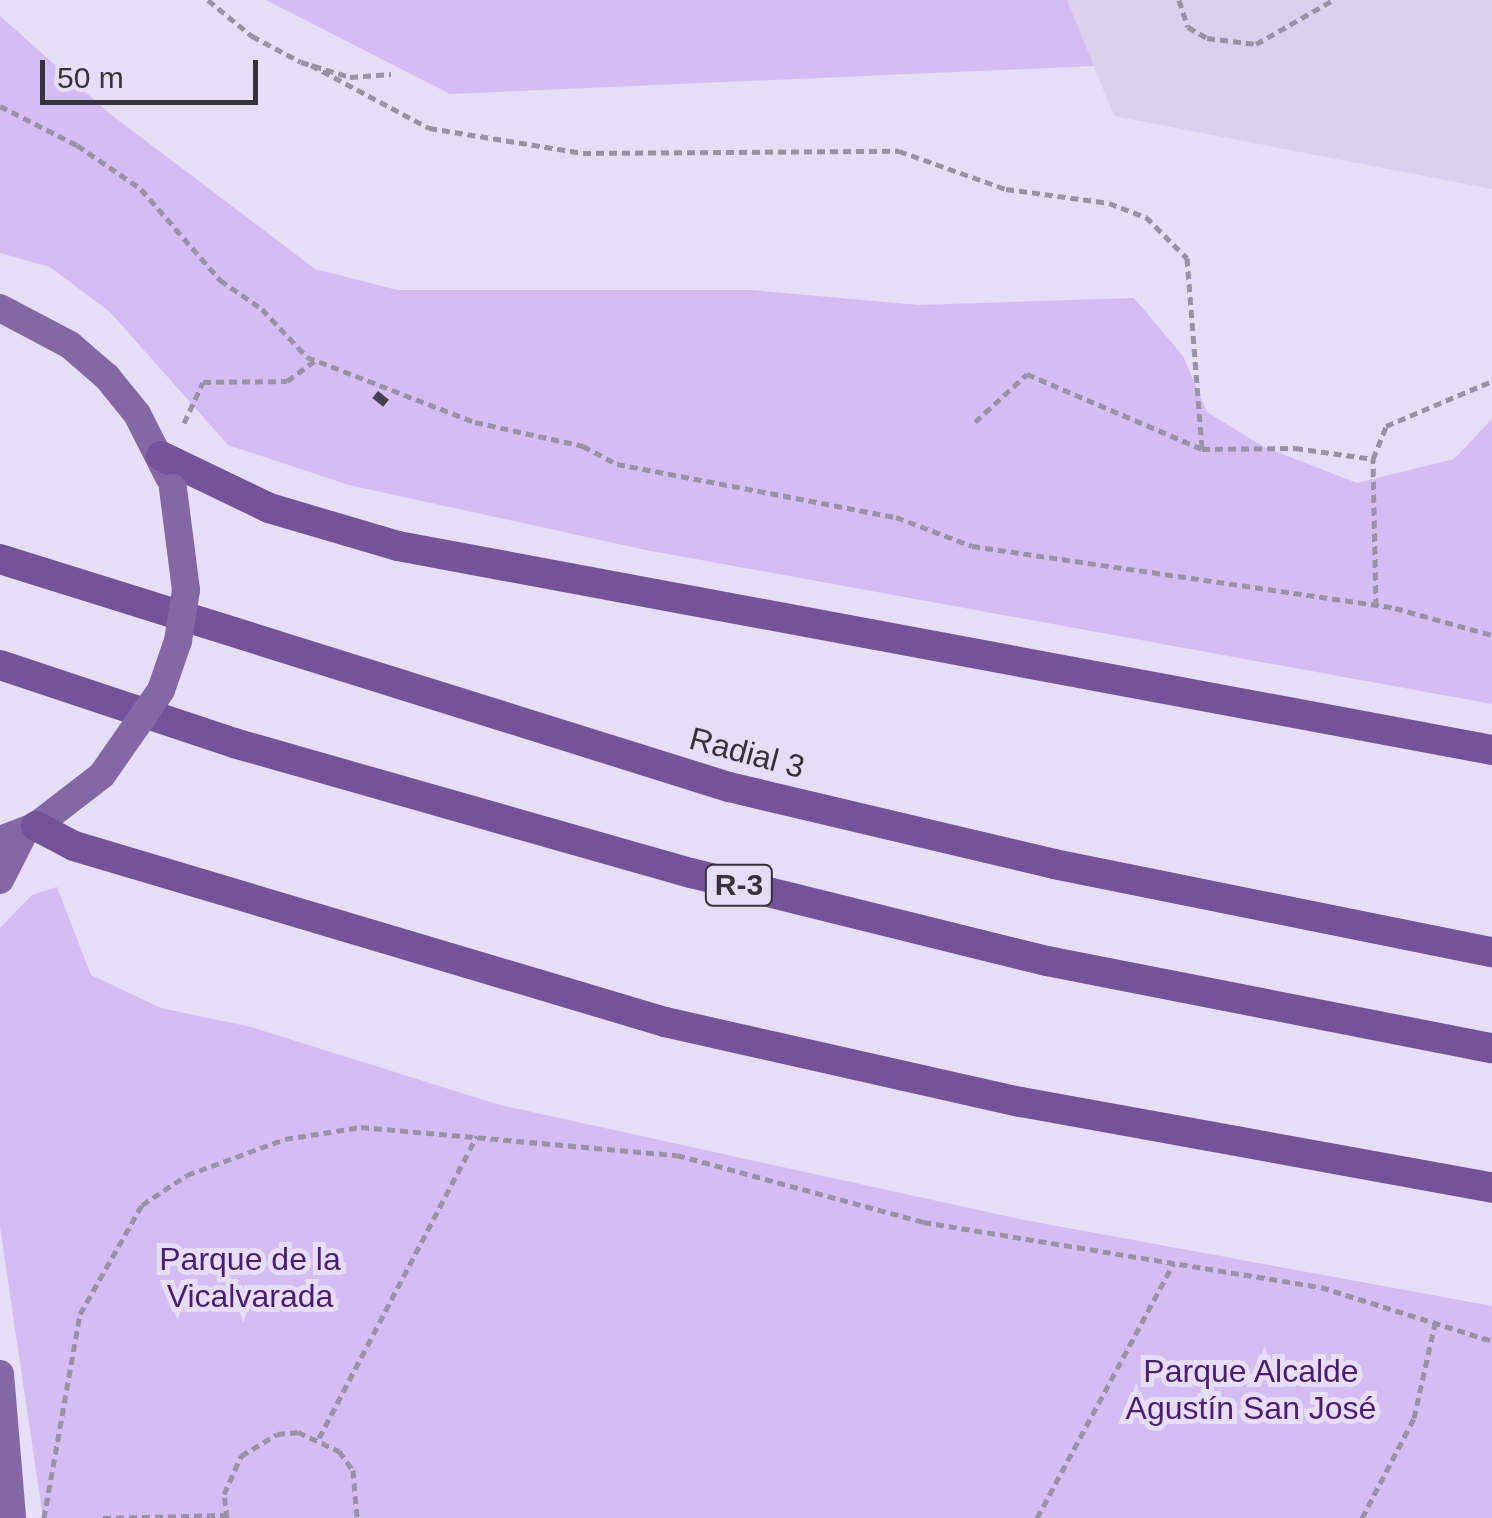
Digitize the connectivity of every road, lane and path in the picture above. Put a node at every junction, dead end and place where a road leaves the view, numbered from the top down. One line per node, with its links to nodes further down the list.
1 (208, 0): 4 (path)
2 (1179, 0): 3 (path)
3 (1332, 0)
4 (311, 66): 5 (path); 12 (path)
5 (391, 74)
6 (0, 106): 8 (path)
7 (0, 308): 13 (main road)
8 (316, 360): 11 (path); 17 (path)
9 (1492, 380): 14 (path)
10 (974, 422): 12 (path)
11 (184, 423)
12 (1202, 449): 14 (path)
13 (160, 456): 23 (highway); 24 (main road, bridge)
14 (1373, 459): 17 (path)
15 (0, 542): 19 (highway)
16 (0, 559): 19 (highway, Radial 3)
17 (1376, 606): 18 (path)
18 (1492, 635)
19 (281, 652): 26 (highway, Radial 3)
20 (0, 664): 22 (highway, R-3)
21 (0, 681): 22 (highway, R-3)
22 (234, 743): 27 (highway, R-3)
23 (1492, 750)
24 (20, 832): 25 (main road); 29 (highway)
25 (0, 880)
26 (1492, 952)
27 (1492, 1048)
28 (477, 1136): 30 (path); 34 (path); 37 (path)
29 (1492, 1188)
30 (1174, 1262): 31 (path); 41 (path)
31 (1435, 1323): 32 (path); 42 (path)
32 (1492, 1341)
33 (0, 1374): 36 (main road)
34 (319, 1438): 35 (path); 40 (path)
35 (226, 1517): 39 (path)
36 (12, 1518)
37 (44, 1518)
38 (103, 1518): 39 (path)
39 (114, 1518)
40 (357, 1518)
41 (1037, 1518)
42 (1362, 1518)

